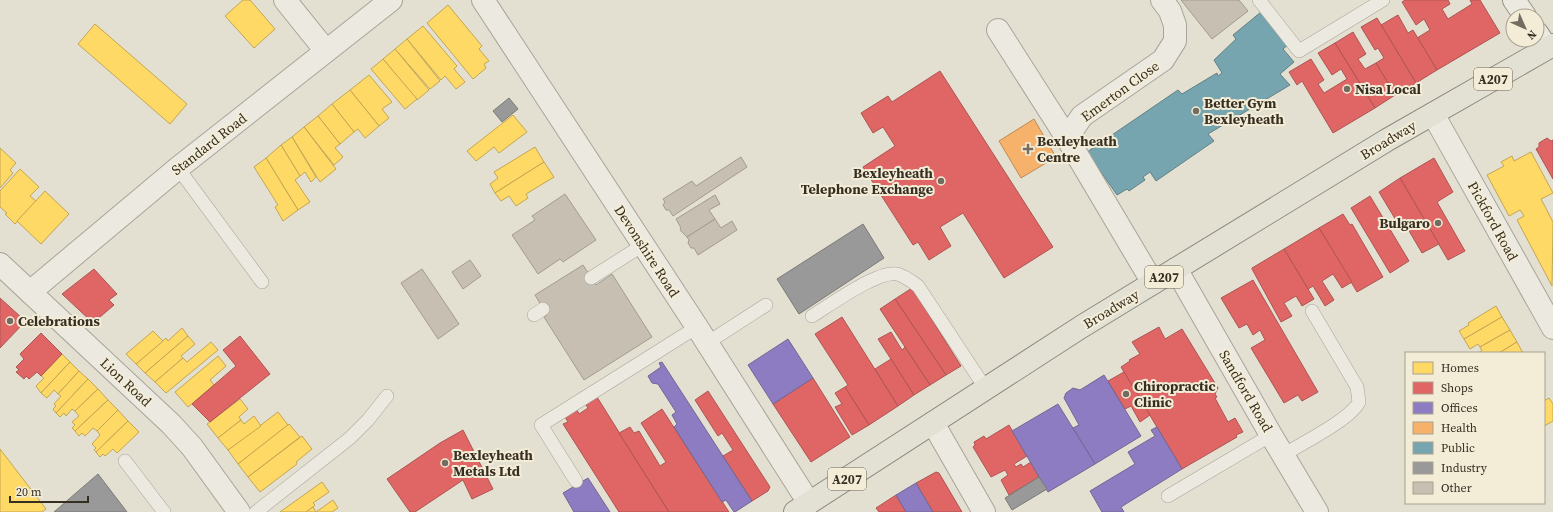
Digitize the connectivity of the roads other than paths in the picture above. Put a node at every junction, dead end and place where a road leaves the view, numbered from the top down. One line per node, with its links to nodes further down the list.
1 (285, 0): 9 (street)
2 (391, 0): 9 (street, Standard Road)
3 (483, 0): 13 (street, Devonshire Road)
4 (1162, 0): 11 (street, Emerton Close)
5 (1259, 0): 6 (lane)
6 (1383, 0)
7 (998, 30): 11 (street)
8 (1546, 42): 10 (main road, A207)
9 (326, 51): 12 (street, Standard Road)
10 (1433, 114): 15 (main road, Broadway / A207); 23 (street, Pickford Road)
11 (1067, 138): 18 (street)
12 (178, 168): 17 (lane); 19 (street, Standard Road)
13 (643, 245): 16 (lane); 24 (street, Devonshire Road)
14 (0, 264): 19 (street, Lion Road)
15 (1176, 269): 18 (main road, Broadway / A207); 28 (street, Sandford Road)
16 (591, 278)
17 (262, 282)
18 (1153, 283): 25 (main road, Broadway / A207)
19 (30, 292): 35 (street, Lion Road)
20 (766, 305): 24 (lane)
21 (1312, 311): 29 (lane)
22 (812, 316): 25 (lane)
23 (1553, 328)
24 (702, 335): 31 (lane); 33 (street, Devonshire Road)
25 (986, 389): 27 (main road, Broadway / A207)
26 (387, 396): 36 (lane)
27 (933, 423): 33 (main road, Broadway / A207); 37 (street)
28 (1271, 435): 29 (street, Sandford Road); 32 (lane)
29 (1283, 455): 38 (street, Sandford Road)
30 (125, 461): 34 (lane)
31 (576, 481)
32 (1168, 496)
33 (802, 507)
34 (164, 512)
35 (239, 512)
36 (256, 512)
37 (984, 512)
38 (1317, 512)

